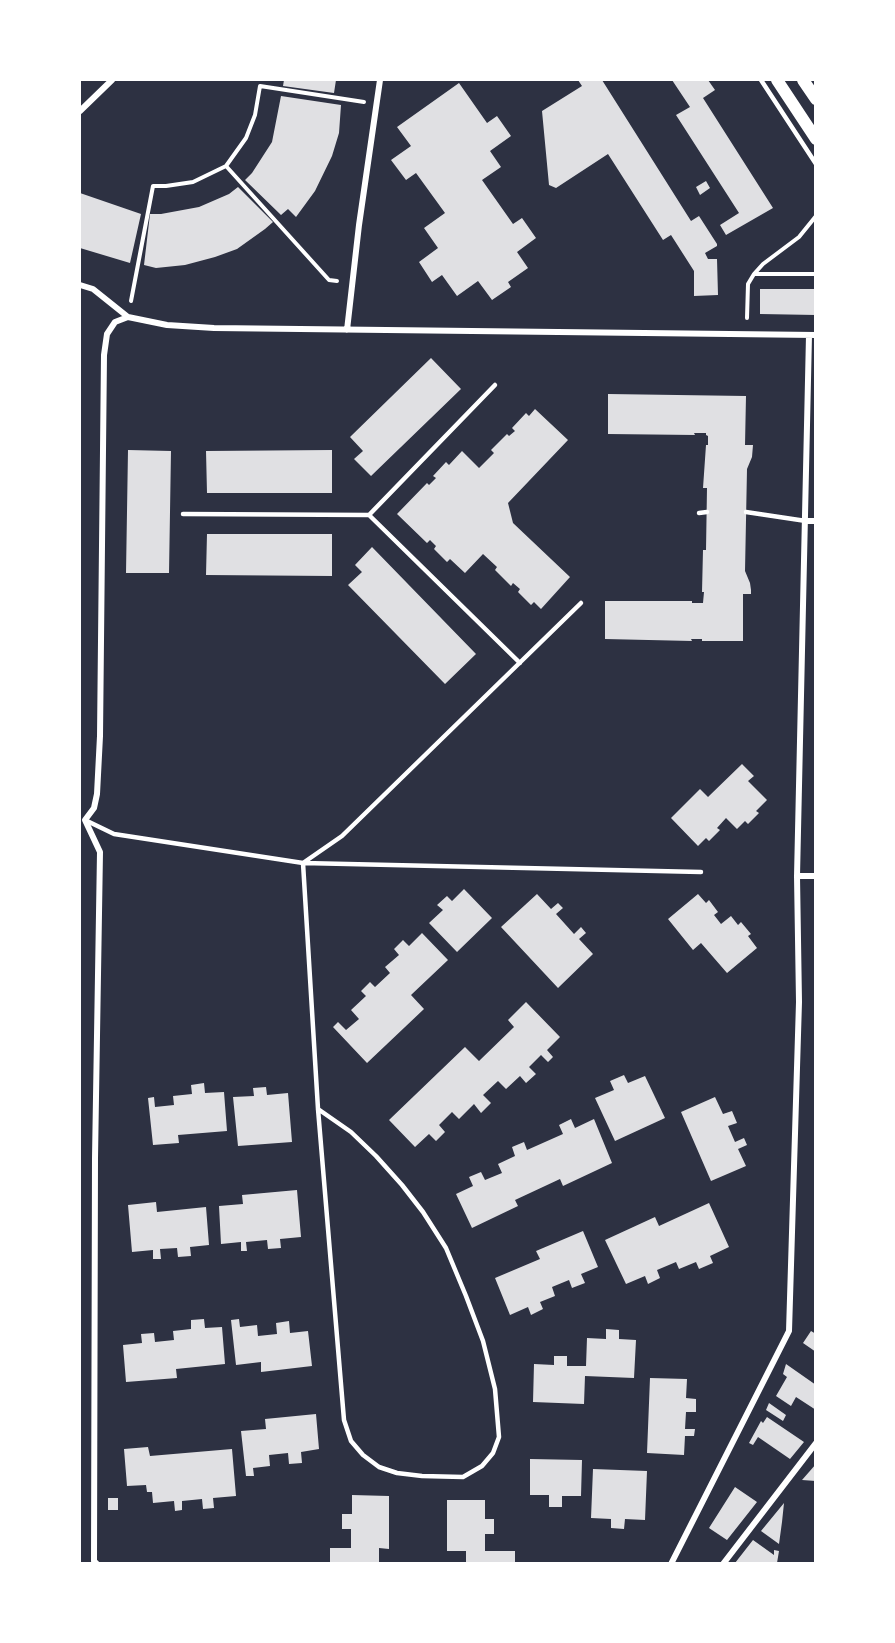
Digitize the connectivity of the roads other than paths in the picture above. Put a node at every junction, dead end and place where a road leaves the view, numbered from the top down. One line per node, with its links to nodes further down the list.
1 (112, 80): 7 (street)
2 (380, 80): 12 (street)
3 (761, 80): 9 (lane)
4 (777, 80): 8 (main road)
5 (803, 80): 6 (main road)
6 (816, 99)
7 (80, 111)
8 (816, 138)
9 (816, 164)
10 (80, 285): 11 (street)
11 (128, 317): 12 (street); 24 (street)
12 (347, 330): 13 (street)
13 (812, 335): 20 (street)
14 (495, 385): 19 (lane)
15 (707, 512): 17 (lane)
16 (746, 512): 20 (lane)
17 (699, 513)
18 (183, 514): 19 (lane)
19 (369, 515): 23 (lane)
20 (806, 521): 21 (street); 27 (street)
21 (816, 521)
22 (581, 603): 23 (lane)
23 (520, 663): 25 (lane)
24 (82, 821): 25 (lane); 31 (street)
25 (303, 864): 26 (lane); 29 (lane)
26 (701, 872)
27 (797, 876): 28 (street); 32 (street)
28 (816, 876)
29 (318, 1109): 29 (lane)
30 (816, 1443): 33 (street)
31 (97, 1563)
32 (671, 1563)
33 (723, 1563)

